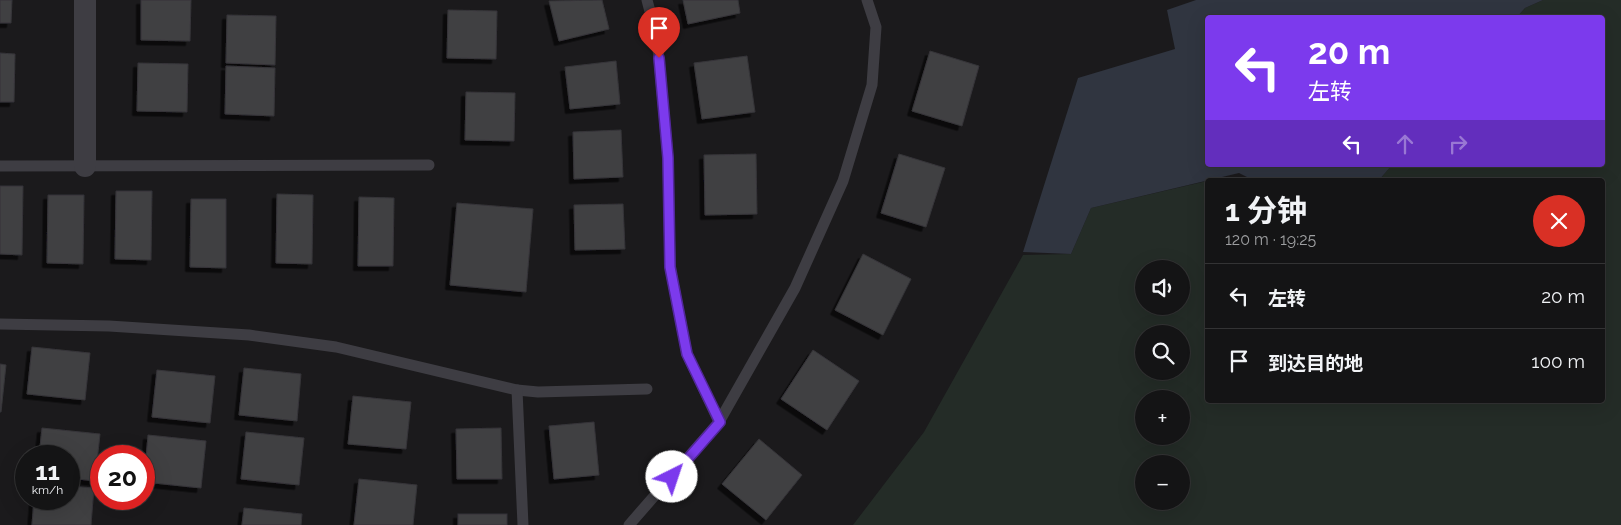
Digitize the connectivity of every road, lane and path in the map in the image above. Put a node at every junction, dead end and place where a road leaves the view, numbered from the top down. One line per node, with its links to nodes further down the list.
1 (85, 0): 6 (street)
2 (647, 0): 10 (lane)
3 (867, 0): 10 (lane)
4 (429, 165): 6 (lane)
5 (0, 166): 6 (lane)
6 (84, 166)
7 (0, 324): 9 (lane)
8 (647, 389): 9 (lane)
9 (517, 390): 11 (lane)
10 (720, 422): 12 (lane)
11 (523, 525)
12 (629, 525)

